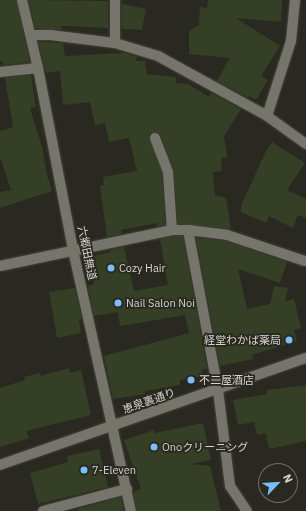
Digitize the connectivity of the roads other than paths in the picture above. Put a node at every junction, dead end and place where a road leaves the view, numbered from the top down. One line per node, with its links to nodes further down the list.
1 (22, 0): 4 (street, 六郷田無道)
2 (115, 0): 5 (street)
3 (295, 0): 8 (street)
4 (31, 35): 5 (street); 6 (street, 六郷田無道)
5 (115, 43): 8 (street)
6 (38, 68): 7 (street); 13 (street, 六郷田無道)
7 (0, 72)
8 (267, 116): 10 (street)
9 (155, 138): 11 (street)
10 (306, 144)
11 (172, 230): 12 (street); 13 (street)
12 (188, 230): 14 (street); 18 (street)
13 (73, 250): 15 (street); 19 (street, 六郷田無道)
14 (306, 261): 16 (street)
15 (0, 266)
16 (306, 268)
17 (306, 358): 18 (street, 恵泉裏通り)
18 (218, 390): 19 (street, 恵泉裏通り); 24 (street)
19 (112, 426): 20 (street, 恵泉裏通り); 21 (street, 六郷田無道)
20 (0, 465)
21 (127, 490): 22 (street); 23 (street, 六郷田無道)
22 (44, 511)
23 (131, 511)
24 (247, 511)

